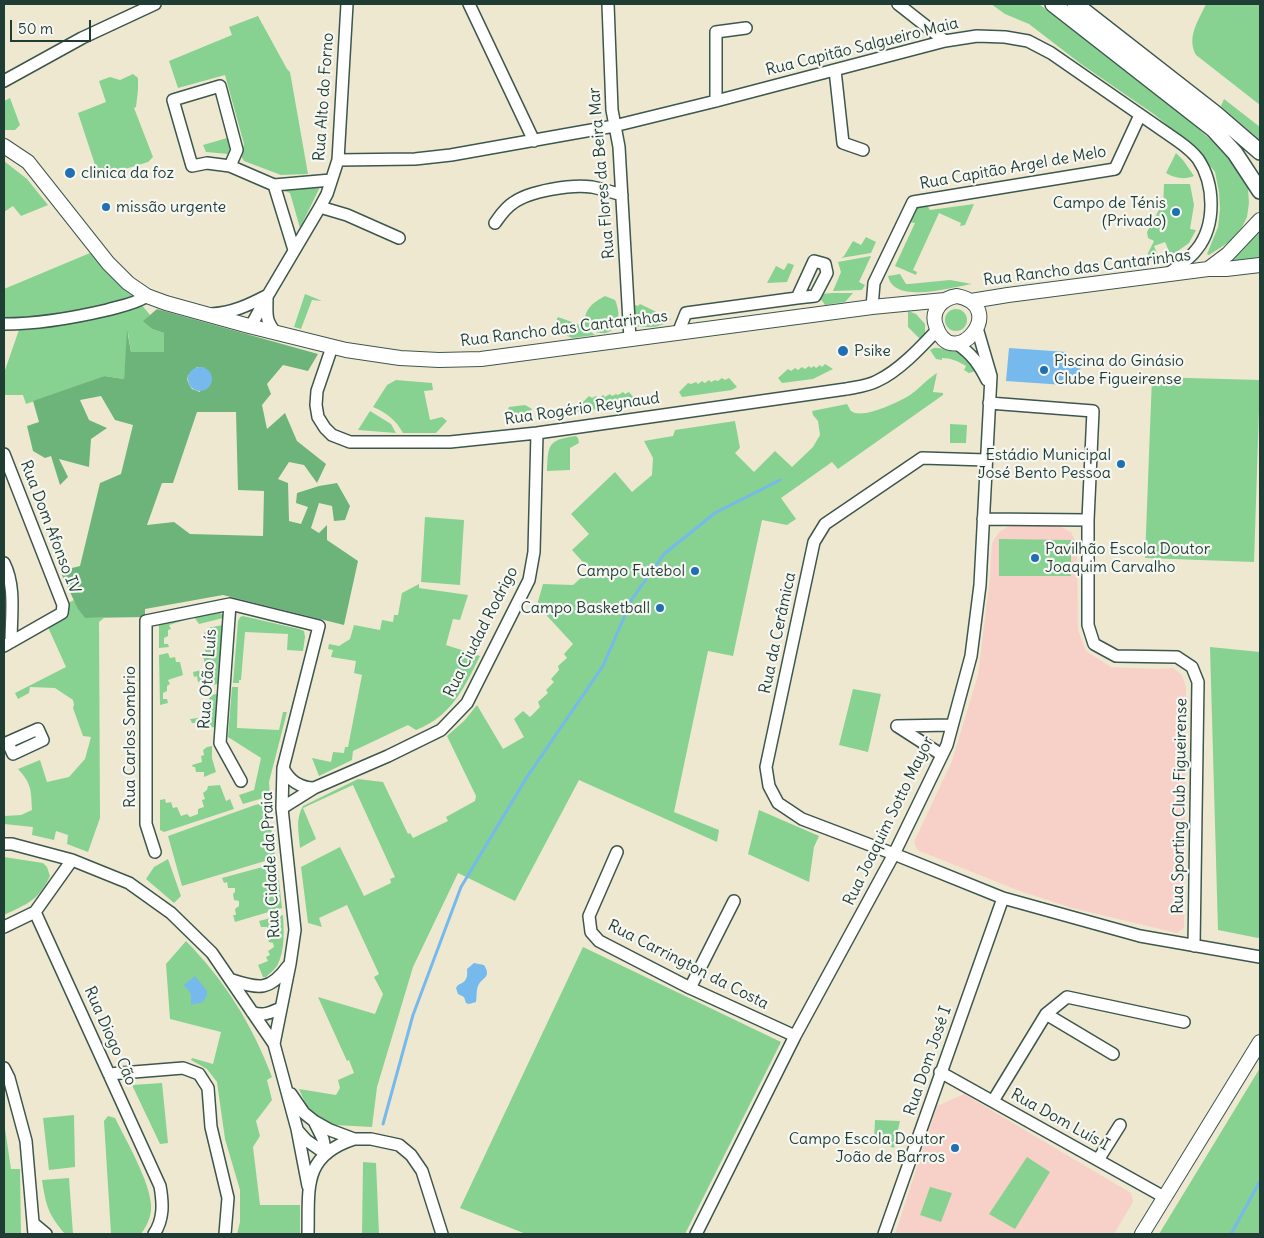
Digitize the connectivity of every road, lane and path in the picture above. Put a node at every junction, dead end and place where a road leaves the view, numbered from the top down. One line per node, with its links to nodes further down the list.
1 (155, 4): 11 (street)
2 (347, 4): 19 (street, Rua Alto do Forno)
3 (469, 4): 15 (street)
4 (608, 4): 14 (street, Rua Flores da Beira Mar)
5 (898, 4): 9 (street)
6 (1053, 4): 23 (main road)
7 (1074, 4): 18 (main road)
8 (746, 28): 12 (street)
9 (945, 41): 10 (street, Rua Capitão Salgueiro Maia); 13 (street, Rua Capitão Salgueiro Maia)
10 (835, 70): 12 (street, Rua Capitão Salgueiro Maia); 17 (street)
11 (4, 82)
12 (716, 101): 14 (street, Rua Capitão Salgueiro Maia)
13 (1140, 115): 30 (street, Rua Capitão Salgueiro Maia); 42 (street, Rua Capitão Argel de Melo)
14 (614, 126): 15 (street, Rua Capitão Salgueiro Maia); 24 (street, Rua Flores da Beira Mar)
15 (534, 141): 19 (street, Rua Capitão Salgueiro Maia)
16 (4, 146): 36 (street, Rua Rancho das Cantarinhas)
17 (863, 150)
18 (1260, 152)
19 (338, 160): 21 (street, Rua Alto do Forno)
20 (230, 166): 20 (street); 22 (street)
21 (332, 180): 22 (street); 25 (street, Rua Alto do Forno)
22 (274, 185): 29 (street)
23 (1260, 191)
24 (622, 195): 27 (street); 50 (street, Rua Flores da Beira Mar)
25 (320, 207): 28 (street); 29 (street, Rua Alto do Forno)
26 (1260, 220): 32 (street, Rua Rancho das Cantarinhas)
27 (495, 223)
28 (399, 238)
29 (294, 250): 34 (street, Rua Alto do Forno)
30 (1196, 250): 32 (street); 33 (street, Rua Capitão Salgueiro Maia)
31 (1260, 265): 32 (street, Rua Rancho das Cantarinhas)
32 (1208, 270): 33 (street, Rua Rancho das Cantarinhas)
33 (1168, 274): 35 (street, Rua Rancho das Cantarinhas)
34 (268, 295): 40 (street); 47 (street, Rua Alto do Forno); 48 (street, Rua Alto do Forno)
35 (1003, 295): 39 (street, Rua Rancho das Cantarinhas); 45 (street)
36 (147, 296): 43 (street, Rua Rancho das Cantarinhas); 44 (street)
37 (797, 298): 49 (street)
38 (945, 300): 39 (street); 41 (street, Rua Rancho das Cantarinhas); 46 (street)
39 (971, 301): 45 (street)
40 (254, 302): 43 (street); 47 (street)
41 (902, 303): 42 (street, Rua Rancho das Cantarinhas); 46 (street)
42 (872, 307): 49 (street, Rua Rancho das Cantarinhas)
43 (206, 314): 47 (street, Rua Rancho das Cantarinhas)
44 (4, 324)
45 (978, 324): 51 (street); 54 (street, Rua Joaquim Sotto Mayor)
46 (936, 325): 51 (street); 53 (street, Rua Rogério Reynaud)
47 (248, 326): 48 (street, Rua Rancho das Cantarinhas)
48 (276, 333): 52 (street, Rua Rancho das Cantarinhas)
49 (678, 333): 50 (street, Rua Rancho das Cantarinhas)
50 (630, 339): 52 (street, Rua Rancho das Cantarinhas)
51 (953, 343): 53 (street, Rua Rogério Reynaud); 54 (street)
52 (332, 347): 56 (street, Rua Rogério Reynaud)
53 (920, 348): 56 (street, Rua Rogério Reynaud)
54 (990, 386): 55 (street, Rua Joaquim Sotto Mayor)
55 (989, 403): 58 (street, Rua Joaquim Sotto Mayor); 60 (street)
56 (537, 433): 68 (street, Rua Ciudad Rodrigo)
57 (4, 454): 63 (street, Rua Dom Afonso IV)
58 (986, 460): 59 (street, Rua Joaquim Sotto Mayor); 73 (street, Rua da Cerâmica)
59 (983, 519): 60 (street); 64 (street, Rua Joaquim Sotto Mayor)
60 (1088, 520): 79 (street, Rua Sporting Club Figueirense)
61 (4, 563): 63 (street)
62 (230, 604): 66 (street, Rua Cidade da Praia); 67 (street, Rua Otão Luís); 71 (street, Rua Carlos Sombrio)
63 (7, 644)
64 (952, 725): 65 (street, Rua Joaquim Sotto Mayor); 65 (street)
65 (942, 755): 73 (street, Rua Joaquim Sotto Mayor)
66 (283, 768): 68 (street); 69 (street, Rua Cidade da Praia)
67 (241, 781)
68 (314, 788): 69 (street, Rua Ciudad Rodrigo)
69 (282, 808): 81 (street, Rua Cidade da Praia)
70 (4, 844): 74 (street)
71 (155, 852)
72 (617, 852): 84 (street, Rua Carrington da Costa)
73 (894, 854): 75 (street, Rua da Cerâmica); 89 (street, Rua Joaquim Sotto Mayor)
74 (72, 860): 77 (street); 82 (street)
75 (1003, 898): 79 (street, Rua da Cerâmica); 94 (street, Rua Dom José I)
76 (734, 901): 84 (street)
77 (36, 912): 78 (street); 95 (street, Rua Diogo Cão)
78 (4, 927)
79 (1194, 946): 80 (street, Rua da Cerâmica)
80 (1260, 958)
81 (290, 964): 83 (street); 85 (street, Rua Cidade da Praia)
82 (232, 980): 83 (street); 86 (street)
83 (262, 986): 85 (street); 86 (street)
84 (690, 988): 89 (street, Rua Carrington da Costa)
85 (281, 1006): 86 (street); 91 (street, Rua Cidade da Praia)
86 (251, 1009): 91 (street)
87 (1046, 1014): 88 (street); 92 (street); 97 (street)
88 (1184, 1022)
89 (795, 1036): 112 (street, Rua Joaquim Sotto Mayor)
90 (1260, 1042): 105 (street)
91 (274, 1044): 96 (street)
92 (1113, 1054)
93 (4, 1068): 106 (street)
94 (940, 1072): 97 (street, Rua Dom Luís I); 113 (street, Rua Dom José I)
95 (109, 1074): 108 (street, Rua Diogo Cão); 109 (street)
96 (286, 1086): 98 (street); 100 (street)
97 (993, 1101): 103 (street, Rua Dom Luís I)
98 (314, 1121): 101 (street); 102 (street)
99 (1120, 1125): 103 (street)
100 (297, 1129): 102 (street); 104 (street)
101 (354, 1139): 102 (street); 111 (street)
102 (326, 1154): 104 (street)
103 (1098, 1160): 105 (street, Rua Dom Luís I)
104 (308, 1186): 110 (street)
105 (1164, 1197): 114 (street)
106 (34, 1229): 107 (street)
107 (46, 1234)
108 (154, 1234)
109 (225, 1234)
110 (308, 1234)
111 (442, 1234)
112 (696, 1234)
113 (884, 1234)
114 (1142, 1234)

